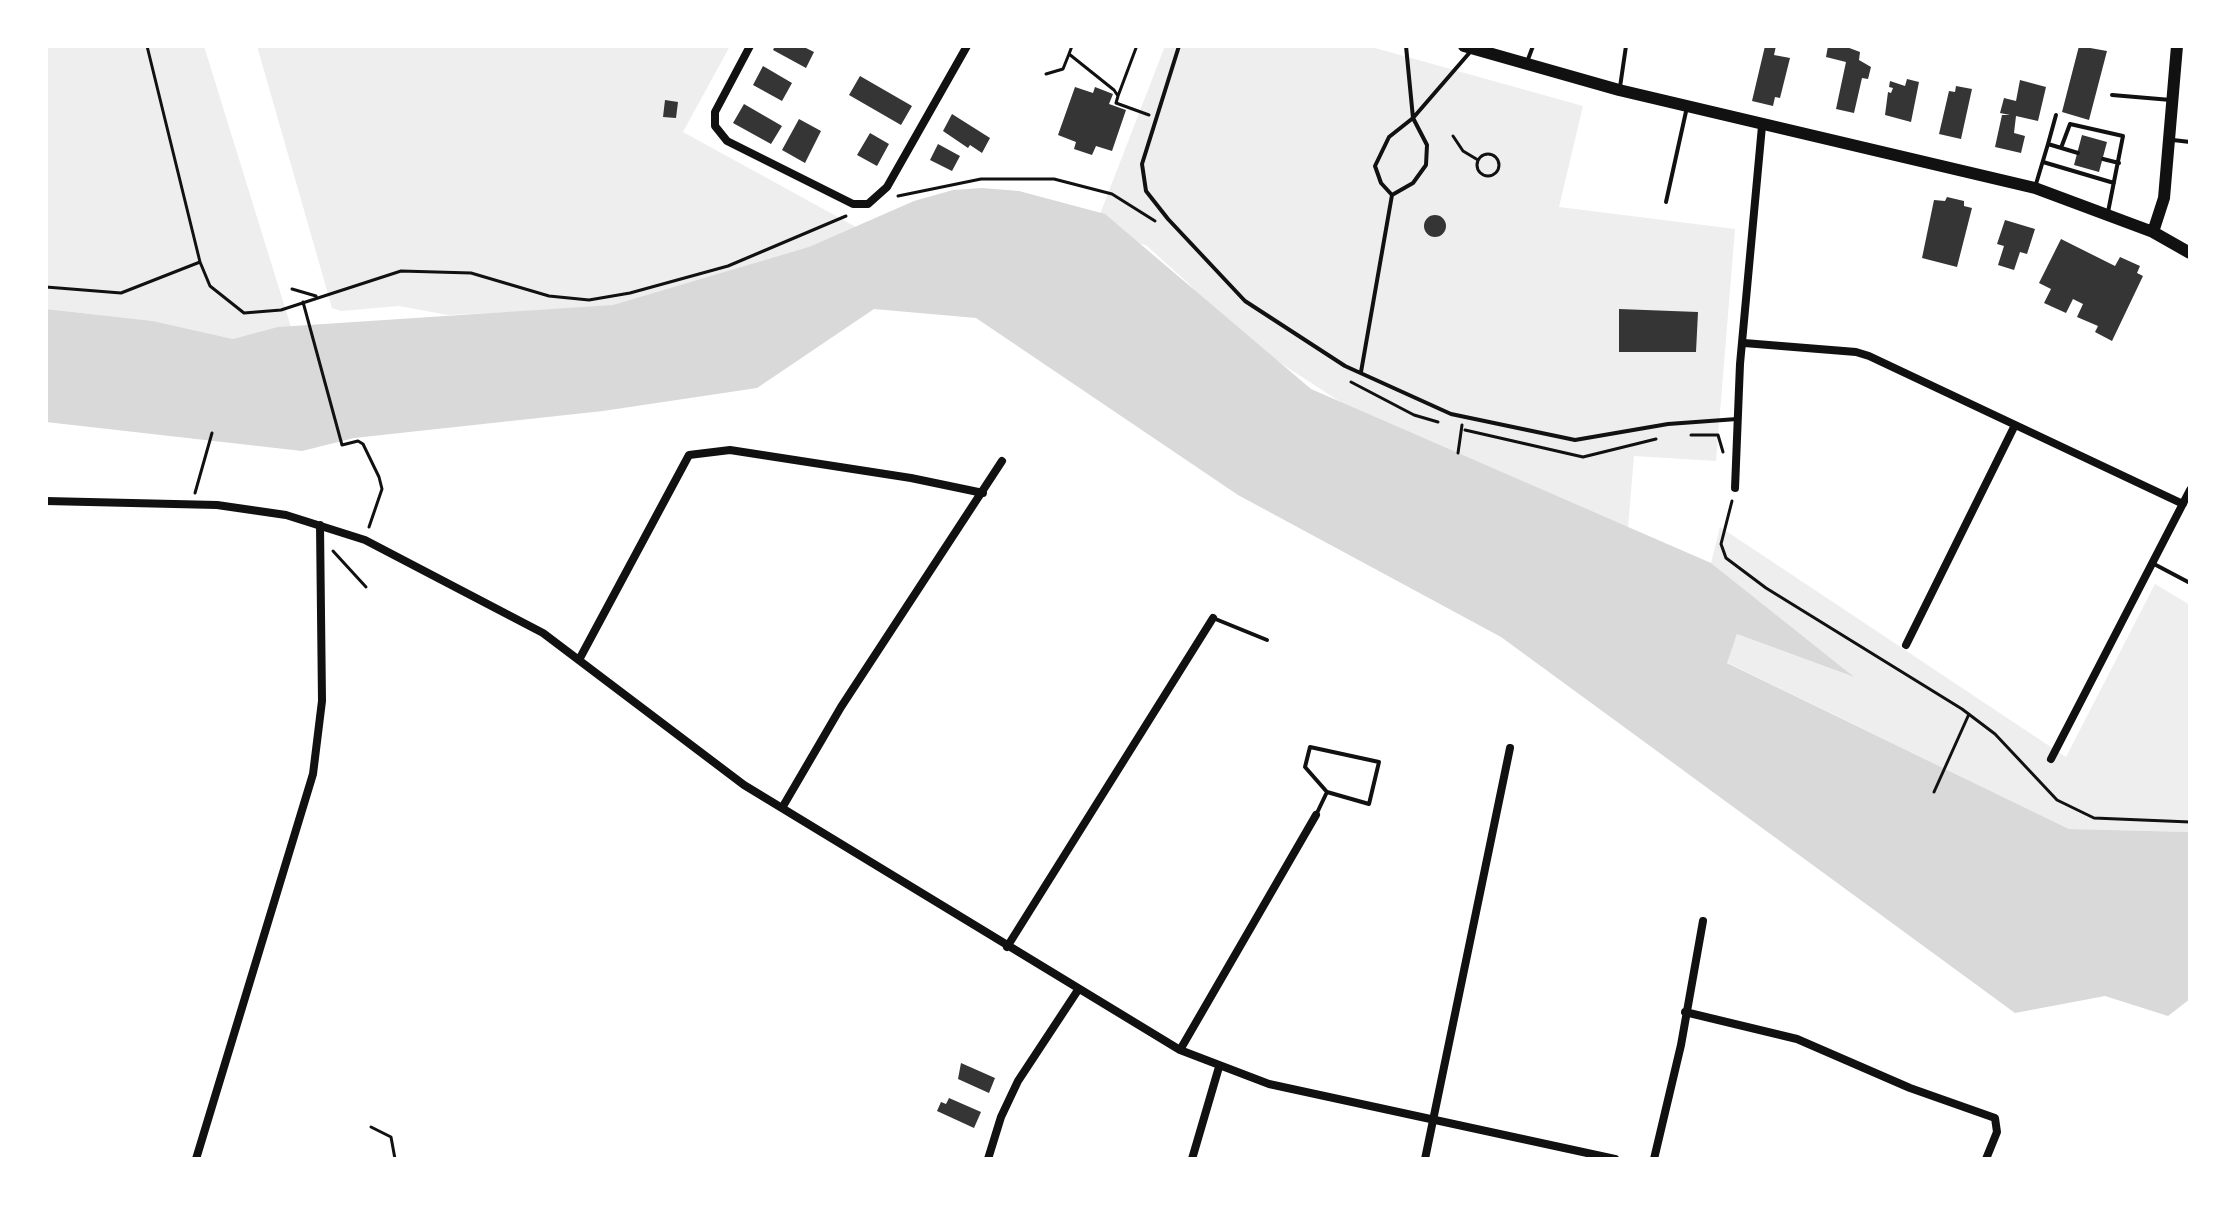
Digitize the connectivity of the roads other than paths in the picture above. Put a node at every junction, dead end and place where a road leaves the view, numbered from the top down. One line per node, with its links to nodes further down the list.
1 (750, 46): 2 (street)
2 (967, 46)
3 (1179, 46): 33 (lane)
4 (1406, 46): 15 (lane)
5 (1533, 46): 9 (lane)
6 (1626, 46): 10 (lane)
7 (2177, 46): 12 (main road)
8 (1469, 47): 9 (main road); 15 (lane)
9 (1527, 64): 10 (main road)
10 (1619, 90): 13 (main road)
11 (2112, 95): 12 (lane)
12 (2173, 100): 17 (main road)
13 (1687, 107): 16 (main road); 28 (lane)
14 (2056, 115): 19 (lane)
15 (1413, 118): 27 (lane); 27 (lane)
16 (1762, 126): 26 (main road); 32 (street)
17 (2169, 140): 18 (lane); 30 (main road)
18 (2190, 142)
19 (2048, 144): 20 (lane); 23 (lane)
20 (2061, 148): 21 (lane); 24 (lane)
21 (2078, 153)
22 (2103, 159): 24 (lane)
23 (2043, 162): 25 (lane); 26 (lane)
24 (2119, 163): 25 (lane)
25 (2114, 183): 29 (lane)
26 (2035, 188): 29 (main road)
27 (1392, 195): 33 (lane)
28 (1666, 202)
29 (2107, 214): 30 (main road)
30 (2153, 232): 31 (main road)
31 (2190, 253)
32 (1744, 343): 34 (street); 35 (street)
33 (1361, 373): 34 (lane)
34 (1737, 419): 37 (street)
35 (2015, 425): 41 (street); 47 (street)
36 (1002, 461): 39 (street)
37 (1735, 488)
38 (2190, 490): 41 (street)
39 (983, 493): 48 (street); 52 (street)
40 (46, 501): 42 (street)
41 (2183, 504): 43 (street)
42 (320, 525): 48 (street); 61 (street)
43 (2151, 563): 44 (lane); 50 (street)
44 (2190, 583)
45 (1213, 618): 46 (lane); 55 (street)
46 (1267, 640)
47 (1906, 645)
48 (580, 658): 52 (street)
49 (1510, 748): 60 (street)
50 (2051, 759)
51 (1327, 792): 51 (lane); 53 (lane)
52 (782, 808): 55 (street)
53 (1316, 815): 58 (street)
54 (1703, 921): 57 (street)
55 (1007, 947): 56 (street)
56 (1078, 990): 58 (street); 62 (street)
57 (1685, 1012): 66 (street); 67 (street)
58 (1180, 1050): 59 (street)
59 (1219, 1067): 60 (street); 63 (street)
60 (1432, 1119): 64 (street); 65 (street)
61 (196, 1159)
62 (988, 1159)
63 (1192, 1159)
64 (1425, 1159)
65 (1615, 1159)
66 (1654, 1159)
67 (1986, 1159)

